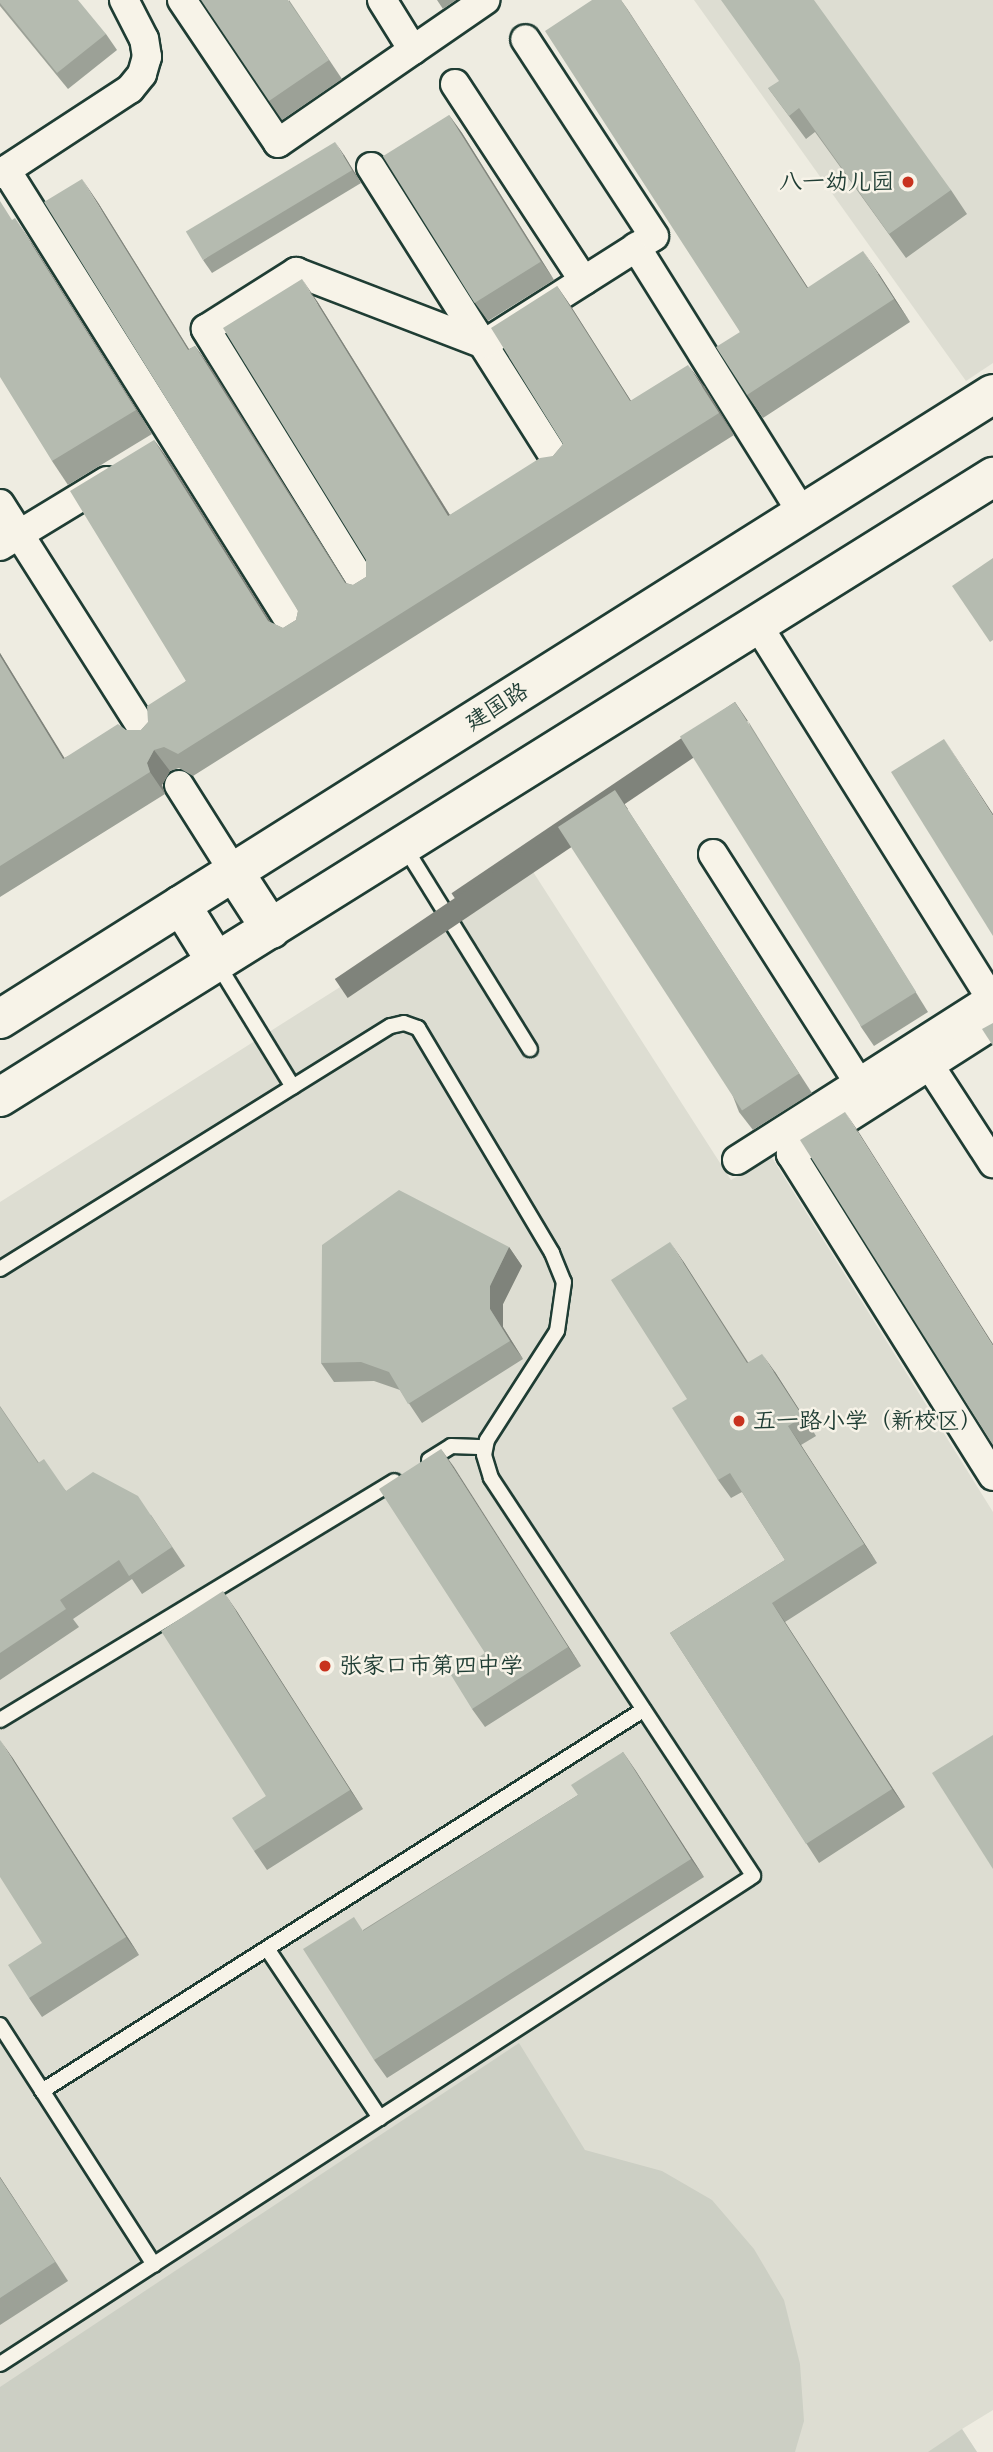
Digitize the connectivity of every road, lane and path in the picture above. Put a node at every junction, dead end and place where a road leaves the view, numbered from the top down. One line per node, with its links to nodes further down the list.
1 (124, 0): 9 (street)
2 (182, 0): 6 (street)
3 (382, 0): 6 (street)
4 (485, 0): 6 (street)
5 (525, 39): 10 (street)
6 (413, 50)
7 (455, 83): 11 (street)
8 (371, 167): 12 (street)
9 (3, 172): 14 (street)
10 (636, 247): 11 (street); 18 (street)
11 (584, 281): 12 (street)
12 (484, 344): 15 (street); 20 (street)
13 (993, 394): 18 (main road, 建国路)
14 (153, 453): 19 (street); 22 (street)
15 (559, 464)
16 (993, 477): 21 (main road)
17 (0, 504): 19 (street)
18 (803, 514): 27 (main road, 建国路)
19 (10, 541): 23 (street)
20 (367, 590)
21 (757, 624): 25 (main road); 31 (street)
22 (297, 633)
23 (148, 737)
24 (179, 785): 27 (street)
25 (404, 846): 29 (main road); 33 (lane)
26 (713, 854): 35 (street)
27 (234, 872): 28 (main road, 建国路); 29 (main road)
28 (181, 905): 30 (main road); 32 (main road, 建国路)
29 (271, 929): 30 (main road)
30 (216, 963): 36 (lane); 37 (main road)
31 (992, 1007): 34 (street); 35 (street)
32 (2, 1014)
33 (530, 1049)
34 (930, 1066): 39 (street); 42 (street)
35 (859, 1083): 38 (street)
36 (293, 1087): 40 (lane); 41 (lane)
37 (0, 1097)
38 (737, 1160)
39 (993, 1163)
40 (0, 1269)
41 (485, 1447): 43 (lane); 44 (lane)
42 (993, 1476)
43 (643, 1710): 45 (lane); 48 (lane)
44 (0, 1720)
45 (268, 1950): 47 (lane); 48 (lane)
46 (0, 2025): 47 (lane)
47 (42, 2091): 49 (lane)
48 (380, 2118): 49 (lane)
49 (154, 2265): 50 (lane)
50 (0, 2364)

